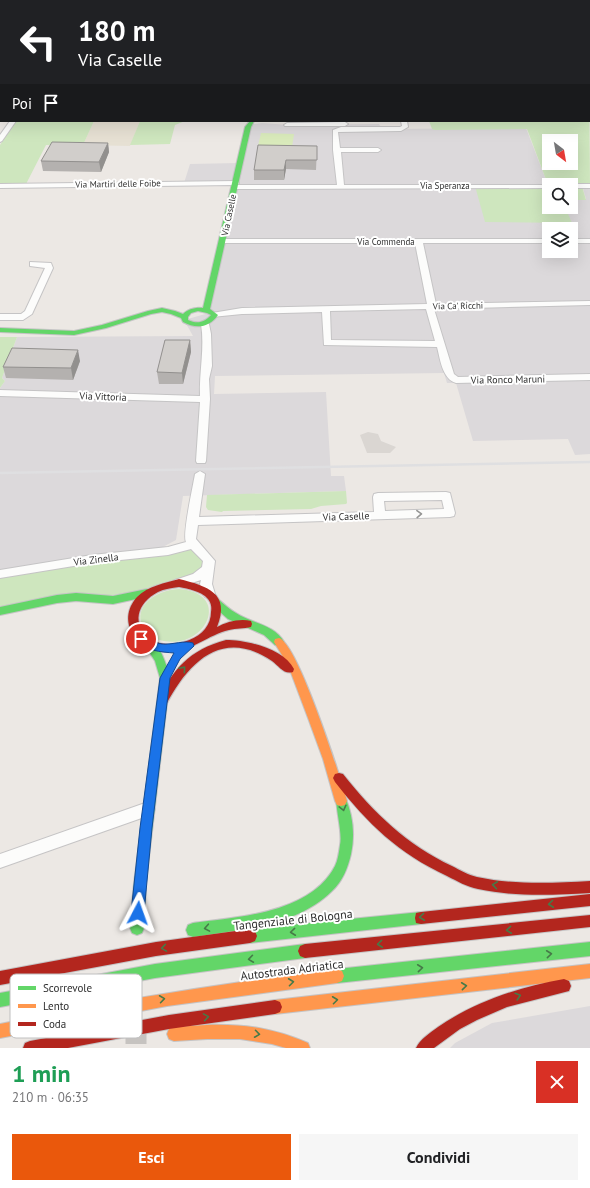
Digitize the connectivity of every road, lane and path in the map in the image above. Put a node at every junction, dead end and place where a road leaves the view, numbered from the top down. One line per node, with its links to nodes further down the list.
1 (12, 122): 7 (street)
2 (251, 122): 10 (main road, Via Caselle)
3 (404, 122): 6 (street)
4 (314, 123): 5 (street); 6 (street)
5 (287, 125)
6 (376, 129): 8 (street)
7 (0, 140)
8 (336, 150): 9 (street); 12 (street)
9 (378, 150)
10 (235, 185): 11 (street, Via Martiri delle Foibe); 12 (street, Via Speranza); 16 (main road, Via Caselle)
11 (0, 186)
12 (341, 186): 13 (street, Via Speranza)
13 (542, 186)
14 (578, 186): 15 (street)
15 (590, 186)
16 (223, 241): 20 (street, Via Commenda); 25 (main road, Via Caselle)
17 (542, 241): 20 (street, Via Commenda)
18 (578, 241): 19 (street)
19 (590, 241)
20 (419, 242): 23 (street, Via Ronco Maruni)
21 (33, 264): 29 (street)
22 (590, 303): 23 (street, Via Ca' Ricchi)
23 (430, 307): 24 (street, Via Ca' Ricchi); 35 (street, Via Ronco Maruni)
24 (326, 309): 28 (street, Via Ca' Ricchi); 35 (street)
25 (206, 310): 26 (main road); 28 (main road)
26 (193, 311): 27 (main road); 30 (main road)
27 (173, 312): 30 (main road); 33 (main road)
28 (215, 315): 31 (main road)
29 (0, 317)
30 (184, 317): 31 (main road)
31 (205, 324): 38 (street)
32 (0, 330): 33 (main road)
33 (21, 332): 34 (main road)
34 (0, 334)
35 (440, 344): 36 (street, Via Ronco Maruni)
36 (590, 377)
37 (0, 393): 38 (street, Via Vittoria)
38 (205, 399): 39 (street)
39 (201, 461)
40 (200, 474): 42 (street)
41 (380, 515): 41 (street, Via Caselle, one-way to 41); 42 (street, Via Caselle)
42 (192, 521): 43 (street)
43 (192, 545): 44 (street); 45 (street, Via Zinella)
44 (207, 570): 46 (street); 48 (street)
45 (0, 574)
46 (179, 583): 47 (main road); 48 (main road)
47 (148, 592): 49 (main road); 51 (main road)
48 (212, 598): 52 (main road); 53 (main road)
49 (112, 600): 50 (main road); 51 (main road)
50 (0, 611)
51 (132, 622): 54 (main road)
52 (247, 624): 53 (main road); 59 (main road)
53 (208, 635): 55 (main road)
54 (149, 644): 55 (main road); 58 (main road)
55 (189, 646): 56 (main road)
56 (177, 656)
57 (170, 666): 58 (main road)
58 (165, 678): 60 (main road)
59 (302, 687): 60 (main road, one-way to 59); 61 (main road)
60 (162, 702): 62 (main road)
61 (334, 770): 64 (main road, one-way to 61); 68 (main road, one-way to 68)
62 (148, 809): 63 (street); 67 (main road)
63 (0, 861)
64 (590, 887)
65 (590, 900): 71 (main road, Tangenziale di Bologna, one-way to 71)
66 (590, 921): 74 (main road, Autostrada Adriatica, one-way to 74)
67 (137, 928)
68 (184, 932)
69 (122, 946): 71 (main road)
70 (590, 949): 80 (main road, Autostrada Adriatica, one-way to 70)
71 (94, 960): 73 (main road, Tangenziale di Bologna)
72 (590, 971): 81 (main road, one-way to 72)
73 (21, 974)
74 (139, 974)
75 (10, 976): 76 (main road, Tangenziale di Bologna)
76 (0, 978)
77 (576, 985): 90 (main road, one-way to 77)
78 (10, 998): 79 (main road, Autostrada Adriatica, one-way to 79)
79 (0, 1000)
80 (142, 1003)
81 (142, 1027)
82 (10, 1029): 83 (main road, Autostrada Adriatica, one-way to 82)
83 (0, 1031)
84 (168, 1035): 89 (main road, one-way to 89)
85 (78, 1038): 88 (main road)
86 (124, 1038): 87 (main road)
87 (134, 1039)
88 (30, 1048)
89 (303, 1048)
90 (423, 1048)

